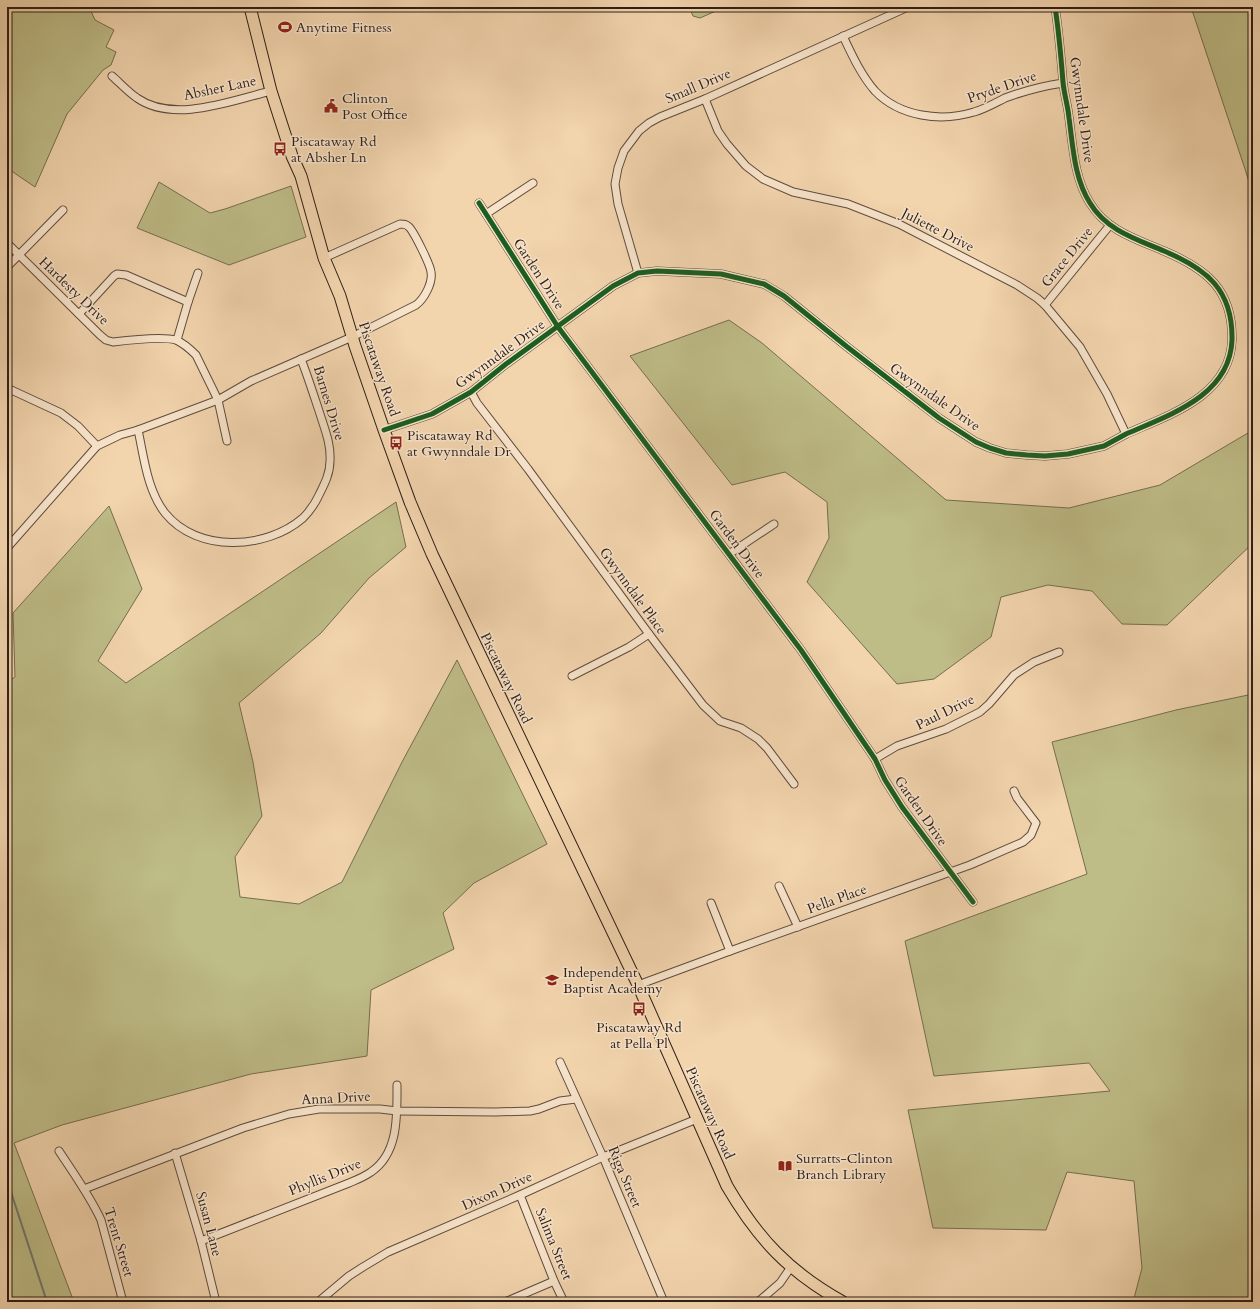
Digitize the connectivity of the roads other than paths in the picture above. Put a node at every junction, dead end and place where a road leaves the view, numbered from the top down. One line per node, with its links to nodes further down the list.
1 (250, 7): 7 (main road, Piscataway Road)
2 (908, 7): 4 (street, Small Drive)
3 (1055, 7): 6 (street, Gwynndale Drive)
4 (843, 36): 6 (street, Pryde Drive); 8 (street, Small Drive)
5 (112, 76): 7 (street, Absher Lane)
6 (1063, 83): 13 (street, Gwynndale Drive)
7 (271, 91): 16 (main road, Piscataway Road)
8 (705, 99): 19 (street, Small Drive); 21 (street, Juliette Drive)
9 (533, 183): 12 (street)
10 (479, 203): 12 (street, Garden Drive)
11 (63, 210): 15 (street)
12 (486, 214): 23 (street, Garden Drive)
13 (1110, 225): 21 (street, Grace Drive); 32 (street, Gwynndale Drive)
14 (7, 243): 15 (street, Hardesty Drive)
15 (19, 256): 17 (street); 22 (street, Hardesty Drive)
16 (324, 258): 24 (main road, Piscataway Road); 24 (street)
17 (7, 267)
18 (198, 273): 20 (street)
19 (638, 273): 23 (street, Gwynndale Drive); 32 (street, Gwynndale Drive)
20 (188, 302): 22 (street); 25 (street)
21 (1045, 305): 32 (street, Juliette Drive)
22 (79, 314): 25 (street, Hardesty Drive)
23 (558, 327): 28 (street, Gwynndale Drive); 37 (street, Garden Drive)
24 (352, 337): 26 (street); 31 (main road, Piscataway Road)
25 (176, 340): 29 (street)
26 (301, 359): 29 (street); 30 (street, Barnes Drive)
27 (7, 388): 34 (street)
28 (471, 392): 31 (street, Gwynndale Drive); 38 (street, Gwynndale Place)
29 (218, 400): 30 (street); 33 (street)
30 (138, 430): 34 (street)
31 (384, 430): 50 (main road, Piscataway Road)
32 (1126, 434)
33 (227, 441)
34 (96, 446): 36 (street)
35 (774, 524): 37 (street)
36 (7, 548)
37 (729, 554): 41 (street, Garden Drive)
38 (649, 634): 40 (street); 42 (street, Gwynndale Place)
39 (1059, 652): 41 (street, Paul Drive)
40 (572, 676)
41 (875, 759): 44 (street, Garden Drive)
42 (794, 784)
43 (1014, 791): 44 (street, Pella Place)
44 (950, 872): 46 (street, Garden Drive); 48 (street, Pella Place)
45 (779, 886): 48 (street)
46 (973, 902)
47 (711, 903): 49 (street)
48 (798, 927): 49 (street, Pella Place)
49 (730, 951): 50 (street, Pella Place)
50 (638, 985): 55 (main road, Piscataway Road)
51 (560, 1062): 53 (street, Riga Street)
52 (397, 1085): 54 (street, Phyllis Drive)
53 (576, 1098): 54 (street, Anna Drive); 58 (street, Riga Street)
54 (397, 1111): 57 (street, Anna Drive); 61 (street, Phyllis Drive)
55 (697, 1120): 58 (street, Dixon Drive); 62 (main road, Piscataway Road)
56 (59, 1151): 59 (street, Trent Street)
57 (175, 1153): 59 (street, Anna Drive); 61 (street, Susan Lane)
58 (603, 1157): 60 (street, Dixon Drive); 69 (street, Riga Street)
59 (84, 1189): 64 (street, Trent Street)
60 (520, 1195): 63 (street, Salima Street); 66 (street, Dixon Drive)
61 (201, 1241): 65 (street, Susan Lane)
62 (791, 1267): 70 (street); 71 (main road, Piscataway Road)
63 (554, 1280): 67 (street); 68 (street, Salima Street)
64 (123, 1302)
65 (216, 1302)
66 (318, 1302)
67 (505, 1302)
68 (564, 1302)
69 (664, 1302)
70 (758, 1302)
71 (844, 1302)

